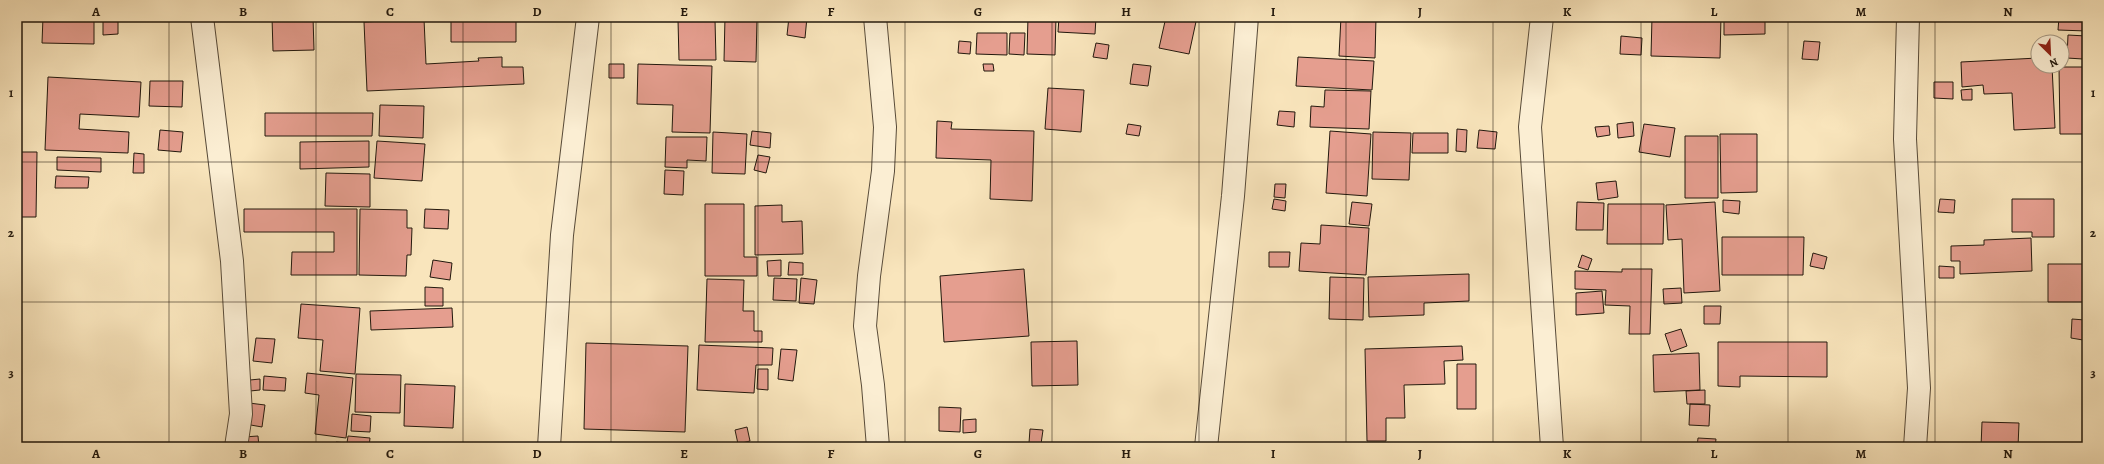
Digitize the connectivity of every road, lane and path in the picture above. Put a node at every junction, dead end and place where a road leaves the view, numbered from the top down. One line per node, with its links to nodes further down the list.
1 (202, 17): 7 (street)
2 (588, 17): 8 (street)
3 (875, 17): 9 (street)
4 (1247, 17): 10 (street)
5 (1542, 17): 11 (street)
6 (1908, 17): 12 (street)
7 (236, 447)
8 (550, 447)
9 (878, 447)
10 (1206, 447)
11 (1552, 447)
12 (1915, 447)

